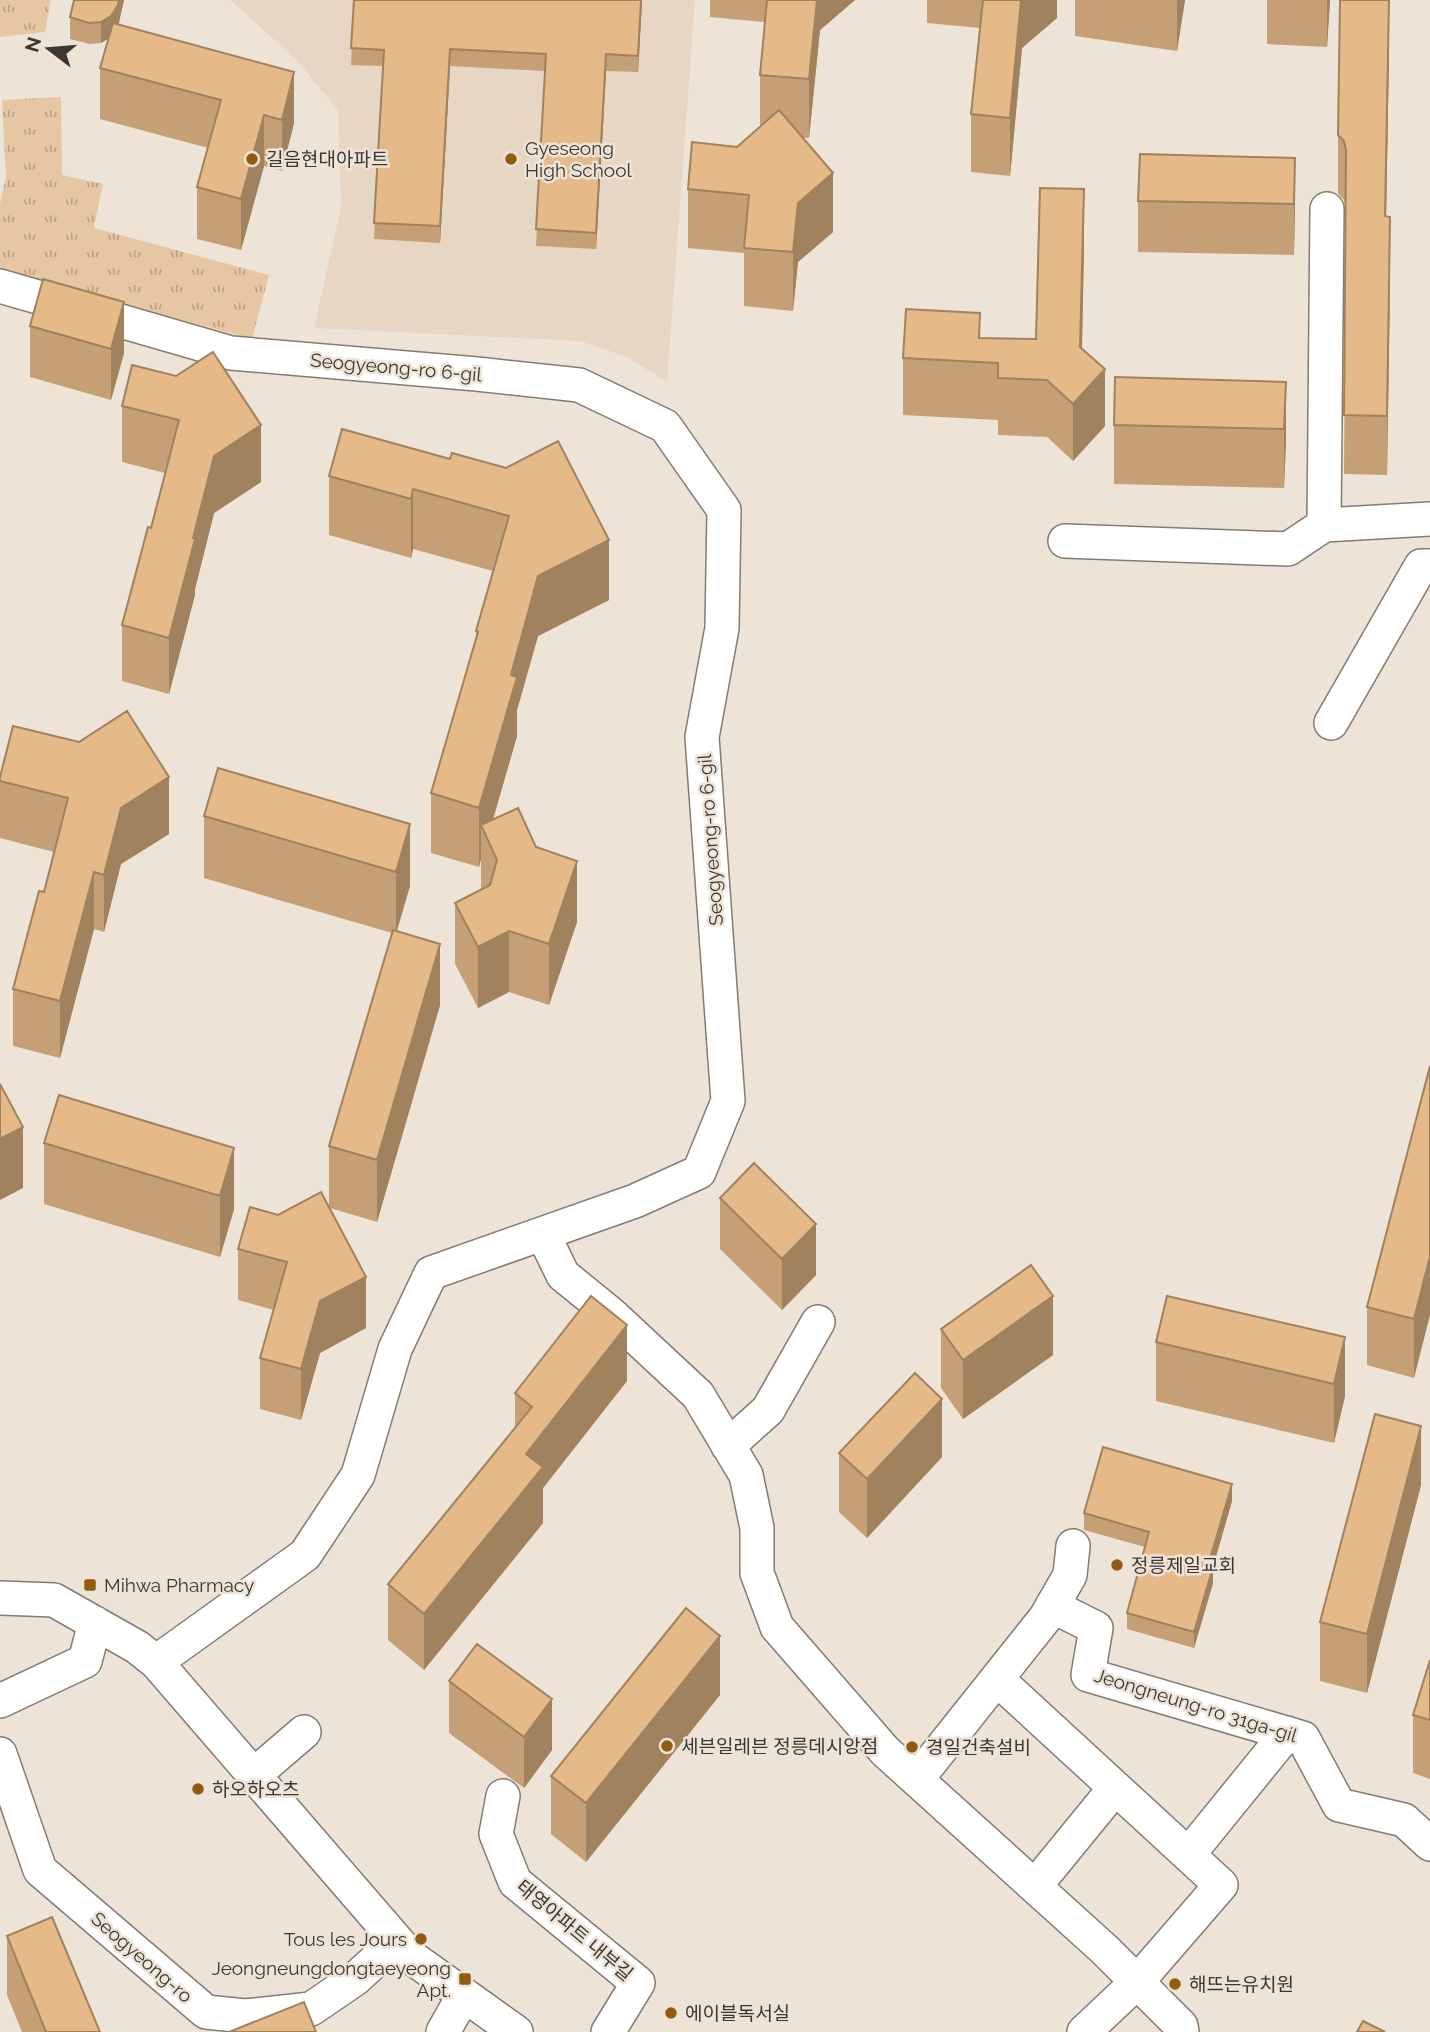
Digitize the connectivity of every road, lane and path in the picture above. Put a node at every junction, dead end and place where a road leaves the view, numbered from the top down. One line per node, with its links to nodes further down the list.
1 (1327, 209): 4 (street)
2 (0, 286): 8 (street, Seogyeong-ro 6-gil)
3 (1430, 519): 4 (street)
4 (1324, 526): 5 (street)
5 (1065, 541)
6 (1430, 566): 7 (street)
7 (1331, 723)
8 (543, 1234): 10 (street); 15 (street, Seogyeong-ro 6-gil)
9 (818, 1322): 10 (street)
10 (728, 1446): 22 (street)
11 (1073, 1546): 13 (street)
12 (0, 1598): 14 (street)
13 (1052, 1606): 16 (street); 19 (street, Jeongneung-ro 31ga-gil)
14 (95, 1623): 15 (street); 17 (street)
15 (156, 1662): 21 (street)
16 (997, 1679): 22 (street); 23 (street)
17 (0, 1701)
18 (304, 1732): 21 (street)
19 (1287, 1733): 26 (street, Jeongneung-ro 31ga-gil); 27 (street)
20 (0, 1754): 25 (street, Seogyeong-ro)
21 (254, 1775): 29 (street)
22 (917, 1779): 28 (street)
23 (1115, 1788): 27 (street); 28 (street)
24 (503, 1796): 34 (street, 태영아파트 내부길)
25 (13, 1833): 29 (street, Seogyeong-ro)
26 (1430, 1844)
27 (1188, 1855): 30 (street)
28 (1035, 1886): 30 (street)
29 (397, 1941): 31 (street)
30 (1137, 1982): 35 (street); 36 (street)
31 (464, 1995): 32 (street); 33 (street)
32 (443, 2032)
33 (516, 2032)
34 (608, 2032)
35 (1084, 2032)
36 (1182, 2032)

